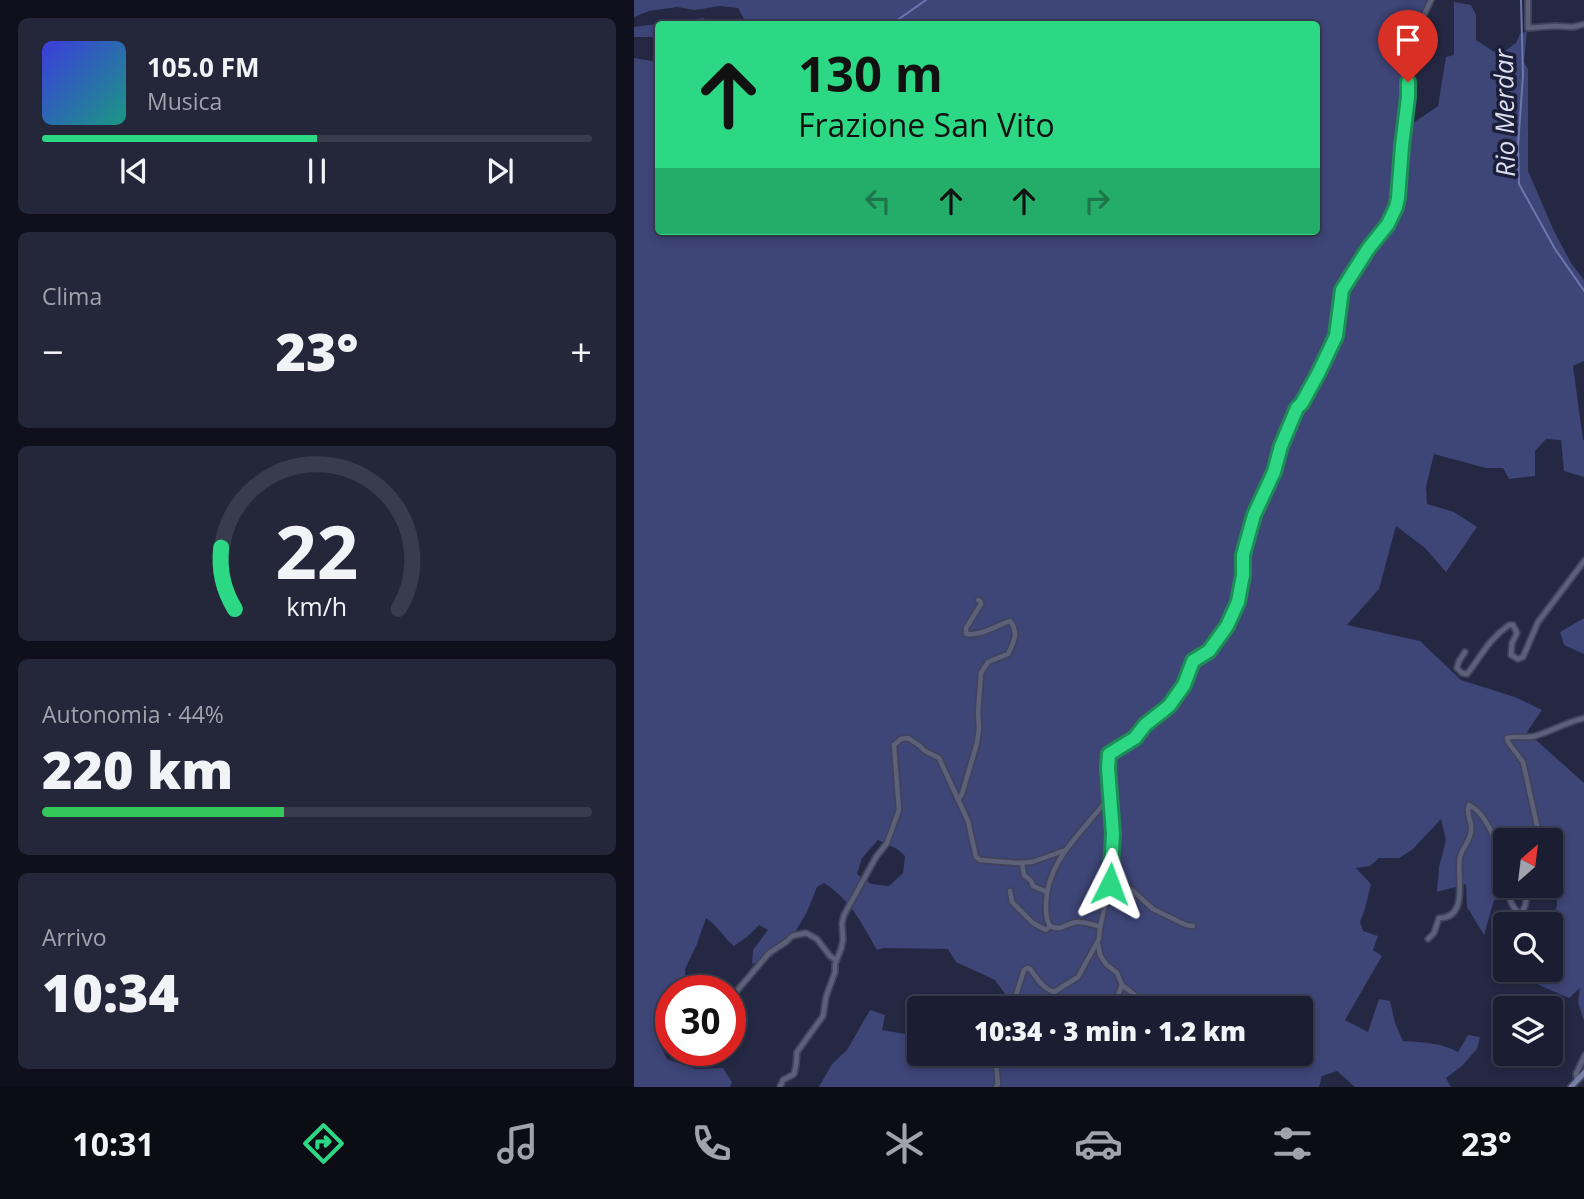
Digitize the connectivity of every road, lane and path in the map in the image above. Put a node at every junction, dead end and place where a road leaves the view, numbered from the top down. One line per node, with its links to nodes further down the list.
1 (1431, 0): 8 (street)
2 (1528, 0): 3 (street)
3 (1584, 24)
4 (1584, 560): 6 (street)
5 (978, 600): 9 (street)
6 (1465, 652)
7 (1584, 718): 10 (street)
8 (1109, 797): 12 (street); 14 (street)
9 (957, 800): 13 (street); 24 (street)
10 (1538, 828)
11 (1493, 834): 22 (street)
12 (1066, 850): 13 (street); 16 (street)
13 (1021, 863): 16 (street)
14 (1110, 884): 20 (street); 21 (street)
15 (1010, 891): 19 (street)
16 (1047, 892): 19 (street)
17 (1510, 898): 18 (street)
18 (1527, 898)
19 (1050, 926): 21 (street)
20 (1193, 926)
21 (1100, 927): 23 (street)
22 (1428, 939)
23 (1098, 943): 26 (street); 27 (street)
24 (836, 960): 25 (street); 34 (street)
25 (746, 980)
26 (1122, 985): 28 (street); 29 (street)
27 (1015, 996)
28 (1118, 996)
29 (1136, 996)
30 (1584, 1055): 33 (street)
31 (997, 1066): 35 (street)
32 (1584, 1072): 33 (main road)
33 (1577, 1080): 36 (main road)
34 (780, 1087)
35 (996, 1087)
36 (1571, 1087)

